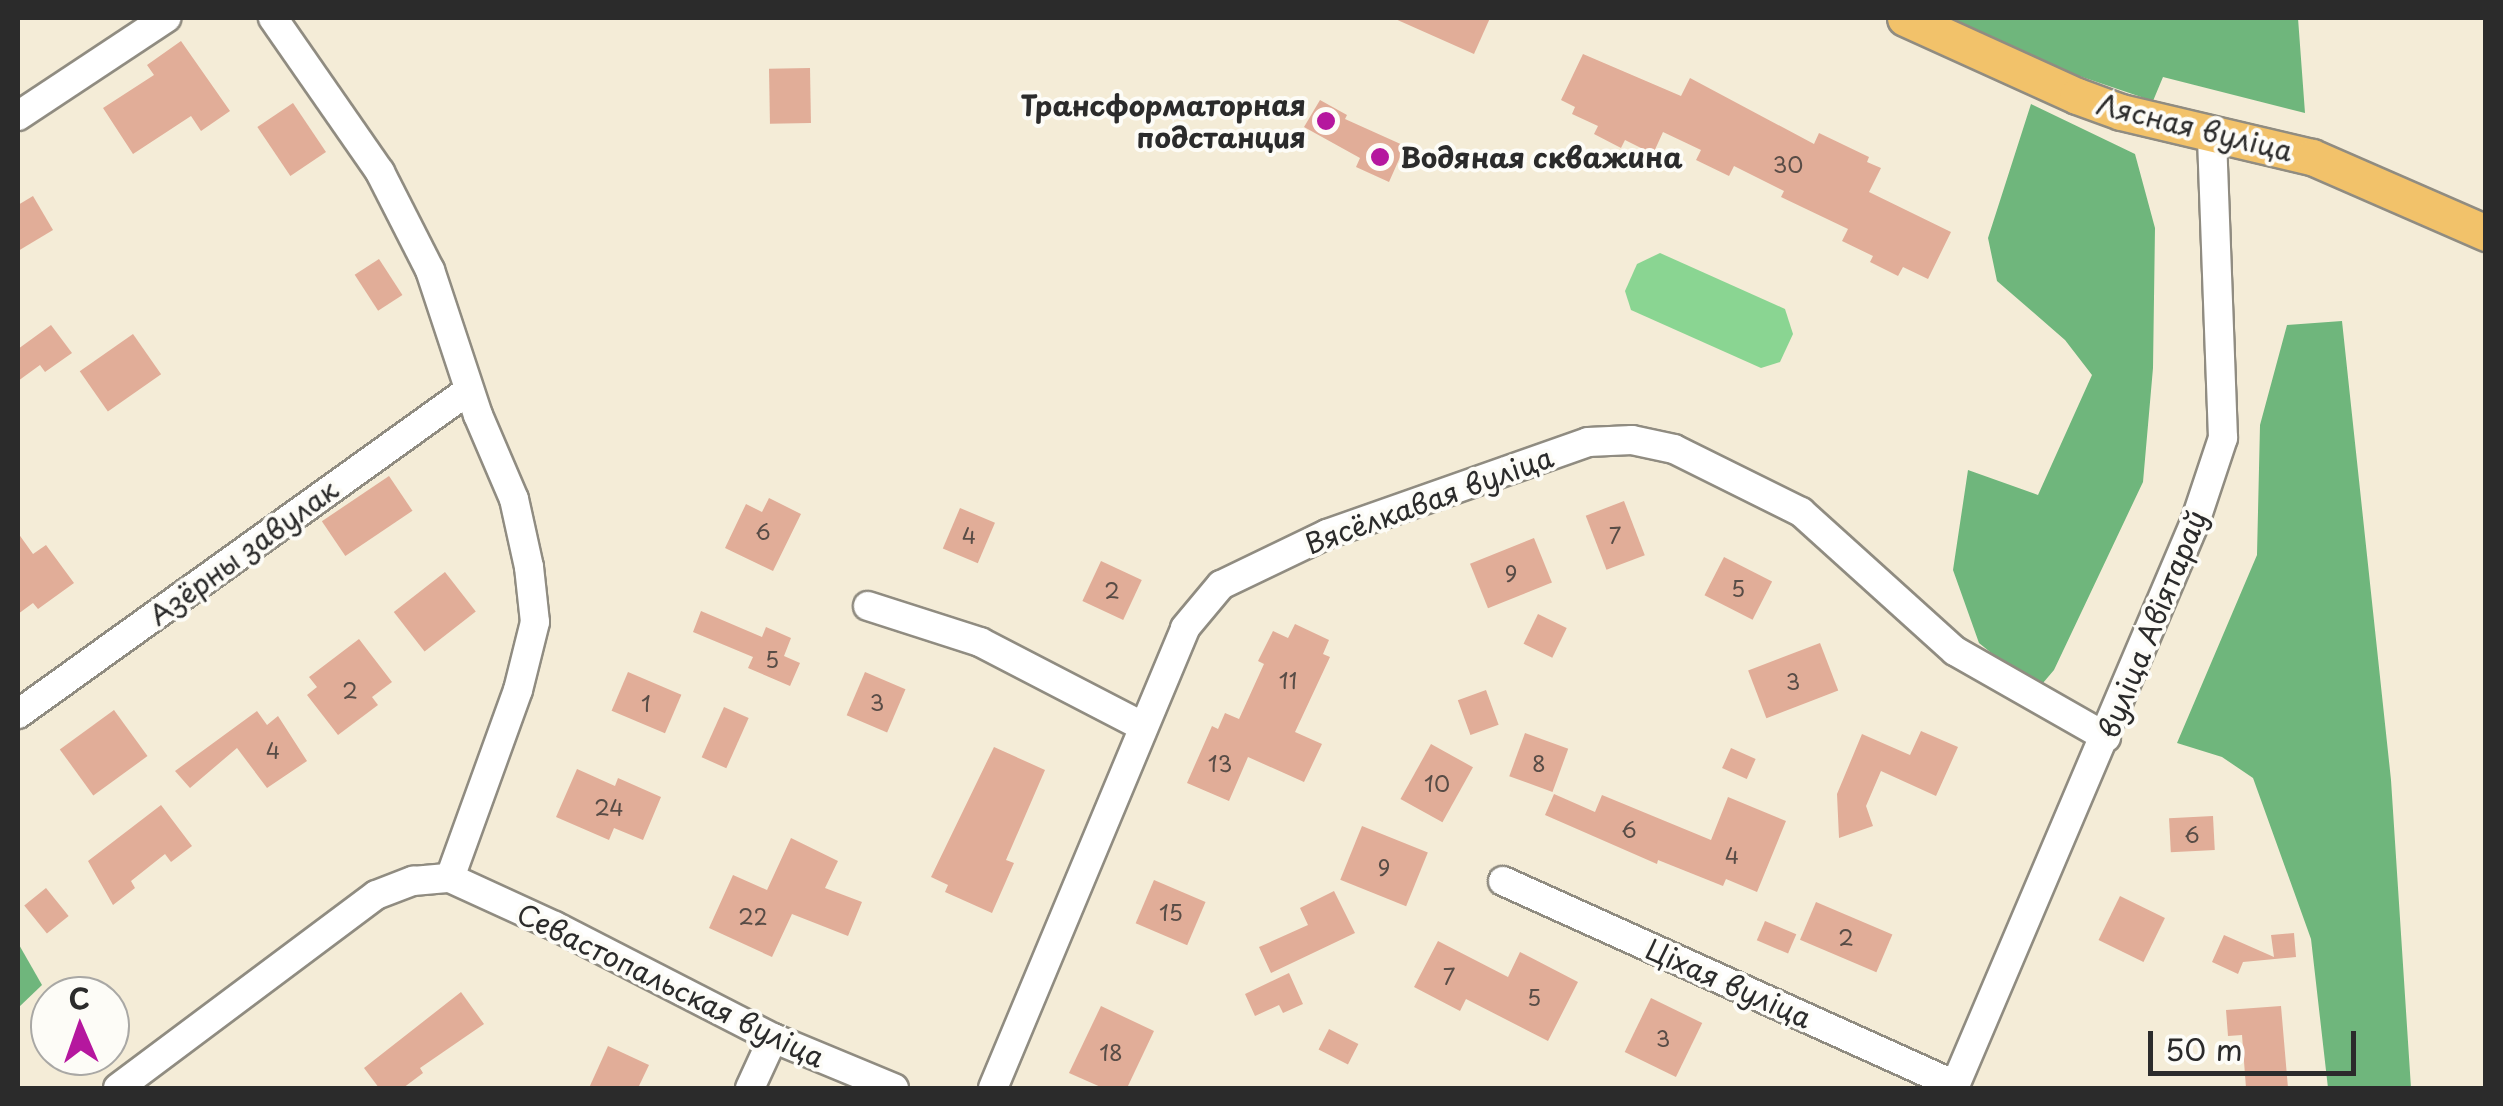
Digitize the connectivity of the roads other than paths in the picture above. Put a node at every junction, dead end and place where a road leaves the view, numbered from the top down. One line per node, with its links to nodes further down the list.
1 (166, 18): 4 (street)
2 (273, 18): 7 (street)
3 (1906, 18): 5 (main road, Лясная вуліца)
4 (18, 116)
5 (2212, 133): 6 (main road, Лясная вуліца); 11 (street, вуліца Авіятараў)
6 (2486, 233)
7 (469, 390): 9 (street, Азёрны завулак); 12 (street)
8 (868, 606): 10 (street)
9 (18, 714)
10 (1142, 726): 11 (street, Вясёлкавая вуліца); 19 (street, Вясёлкавая вуліца)
11 (2106, 737): 15 (street, вуліца Авіятараў)
12 (450, 878): 14 (street, Севастопальская вуліца); 16 (street)
13 (1502, 881): 15 (street, Ціхая вуліца)
14 (773, 1038): 17 (street); 18 (street, Севастопальская вуліца)
15 (1955, 1087)
16 (118, 1088)
17 (750, 1088)
18 (894, 1088)
19 (993, 1088)

